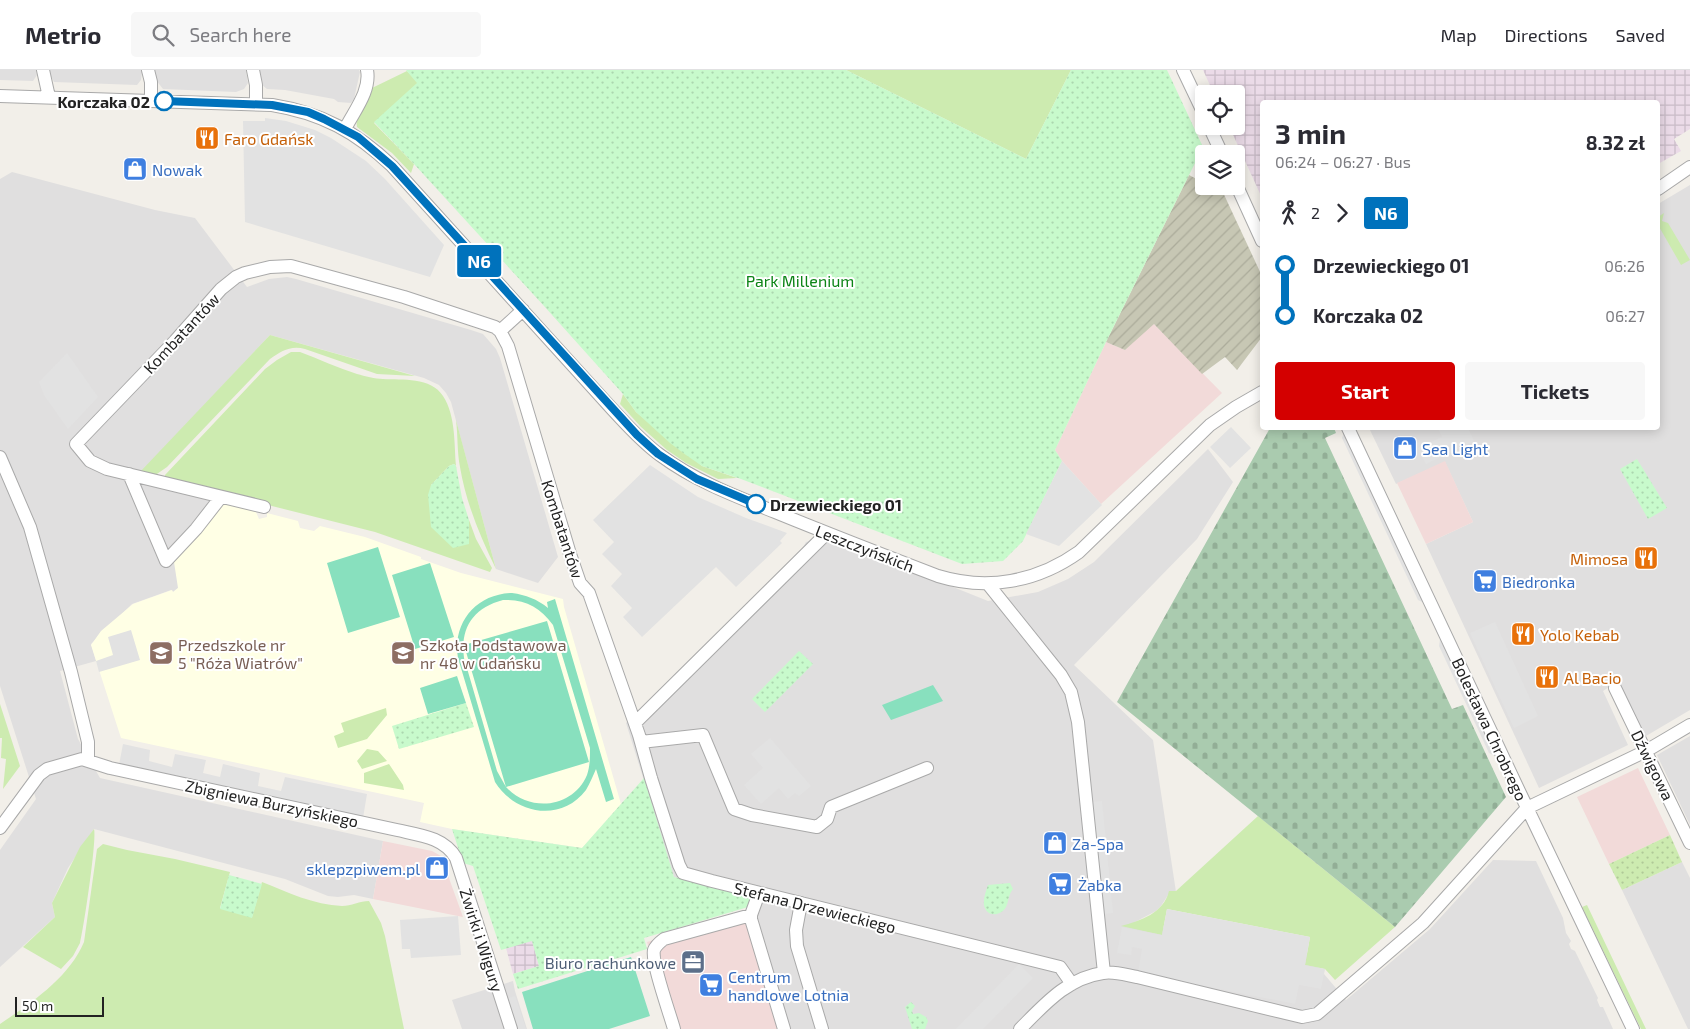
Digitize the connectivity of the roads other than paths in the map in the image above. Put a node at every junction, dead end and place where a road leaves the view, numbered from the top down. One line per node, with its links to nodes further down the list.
1 (43, 70): 8 (street)
2 (148, 70): 9 (street)
3 (253, 70): 10 (street)
4 (367, 70): 11 (street)
5 (1183, 70): 6 (street)
6 (1195, 95)
7 (0, 96): 8 (street, Leszczyńskich)
8 (49, 97): 9 (street, Leszczyńskich)
9 (151, 100): 10 (street, Leszczyńskich)
10 (256, 104): 11 (street, Leszczyńskich)
11 (345, 129): 16 (street, Leszczyńskich)
12 (1690, 167): 13 (street)
13 (1660, 188)
14 (1241, 195): 15 (street)
15 (1260, 237)
16 (523, 310): 17 (street); 24 (street, Leszczyńskich)
17 (500, 331): 21 (street, Kombatantów); 27 (street, Kombatantów)
18 (1260, 393): 25 (street, Leszczyńskich)
19 (1349, 430): 33 (street, Bolesława Chrobrego)
20 (0, 456): 31 (street)
21 (130, 474): 22 (street, Kombatantów); 22 (street)
22 (221, 497): 23 (street, Kombatantów)
23 (264, 507)
24 (827, 533): 25 (street, Leszczyńskich); 27 (street)
25 (988, 584): 40 (street)
26 (1615, 688): 30 (street, Dźwigowa)
27 (635, 723): 29 (street, Stefana Drzewieckiego)
28 (1690, 726): 30 (street)
29 (641, 742): 32 (street); 37 (street, Stefana Drzewieckiego)
30 (1646, 751): 33 (street); 35 (street, Dźwigowa)
31 (88, 760): 34 (street, Zbigniewa Burzyńskiego); 36 (street, Zbigniewa Burzyńskiego)
32 (927, 768)
33 (1527, 808): 42 (street); 48 (street, Bolesława Chrobrego)
34 (0, 828)
35 (1690, 843)
36 (452, 851): 43 (street, Żwirki i Wigury)
37 (759, 893): 38 (street, Stefana Drzewieckiego); 39 (street)
38 (801, 903): 41 (street, Stefana Drzewieckiego); 46 (street)
39 (751, 914): 44 (street); 45 (street)
40 (1104, 973): 41 (street); 42 (street)
41 (1072, 984): 47 (street)
42 (1311, 1023)
43 (511, 1029)
44 (674, 1029)
45 (784, 1029)
46 (822, 1029)
47 (1020, 1029)
48 (1633, 1029)

